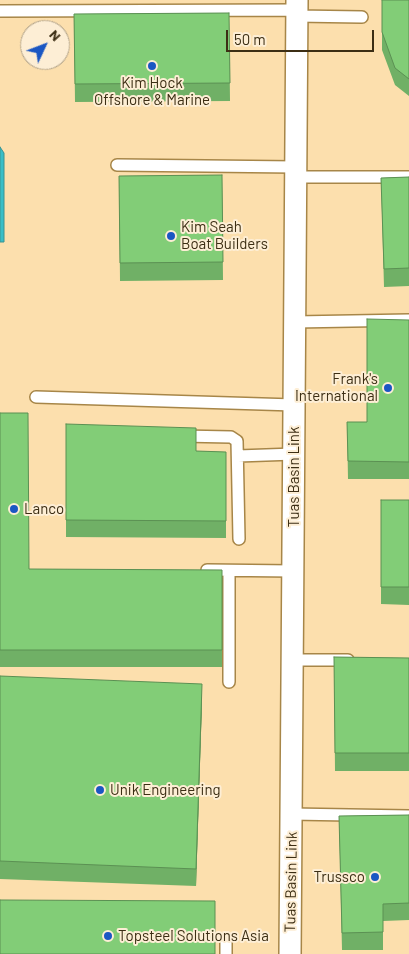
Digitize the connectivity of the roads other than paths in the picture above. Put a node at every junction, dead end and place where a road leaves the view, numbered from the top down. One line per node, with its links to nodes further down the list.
1 (296, 9): 2 (lane); 3 (lane); 5 (street, Tuas Basin Link)
2 (0, 11)
3 (362, 17)
4 (117, 165): 5 (lane)
5 (295, 172): 6 (lane); 8 (street, Tuas Basin Link)
6 (409, 177)
7 (409, 320): 8 (lane)
8 (295, 322): 10 (street, Tuas Basin Link)
9 (36, 397): 10 (lane)
10 (294, 405): 12 (street, Tuas Basin Link)
11 (173, 436): 13 (lane)
12 (294, 454): 13 (lane); 17 (street, Tuas Basin Link)
13 (238, 456): 14 (lane)
14 (239, 540)
15 (192, 570): 16 (lane)
16 (229, 571): 17 (lane); 20 (lane)
17 (293, 571): 18 (street, Tuas Basin Link)
18 (292, 660): 19 (lane); 21 (street, Tuas Basin Link)
19 (363, 660)
20 (229, 682)
21 (291, 814): 22 (lane); 25 (street, Tuas Basin Link)
22 (409, 816)
23 (226, 939): 24 (lane)
24 (226, 954)
25 (290, 954)

